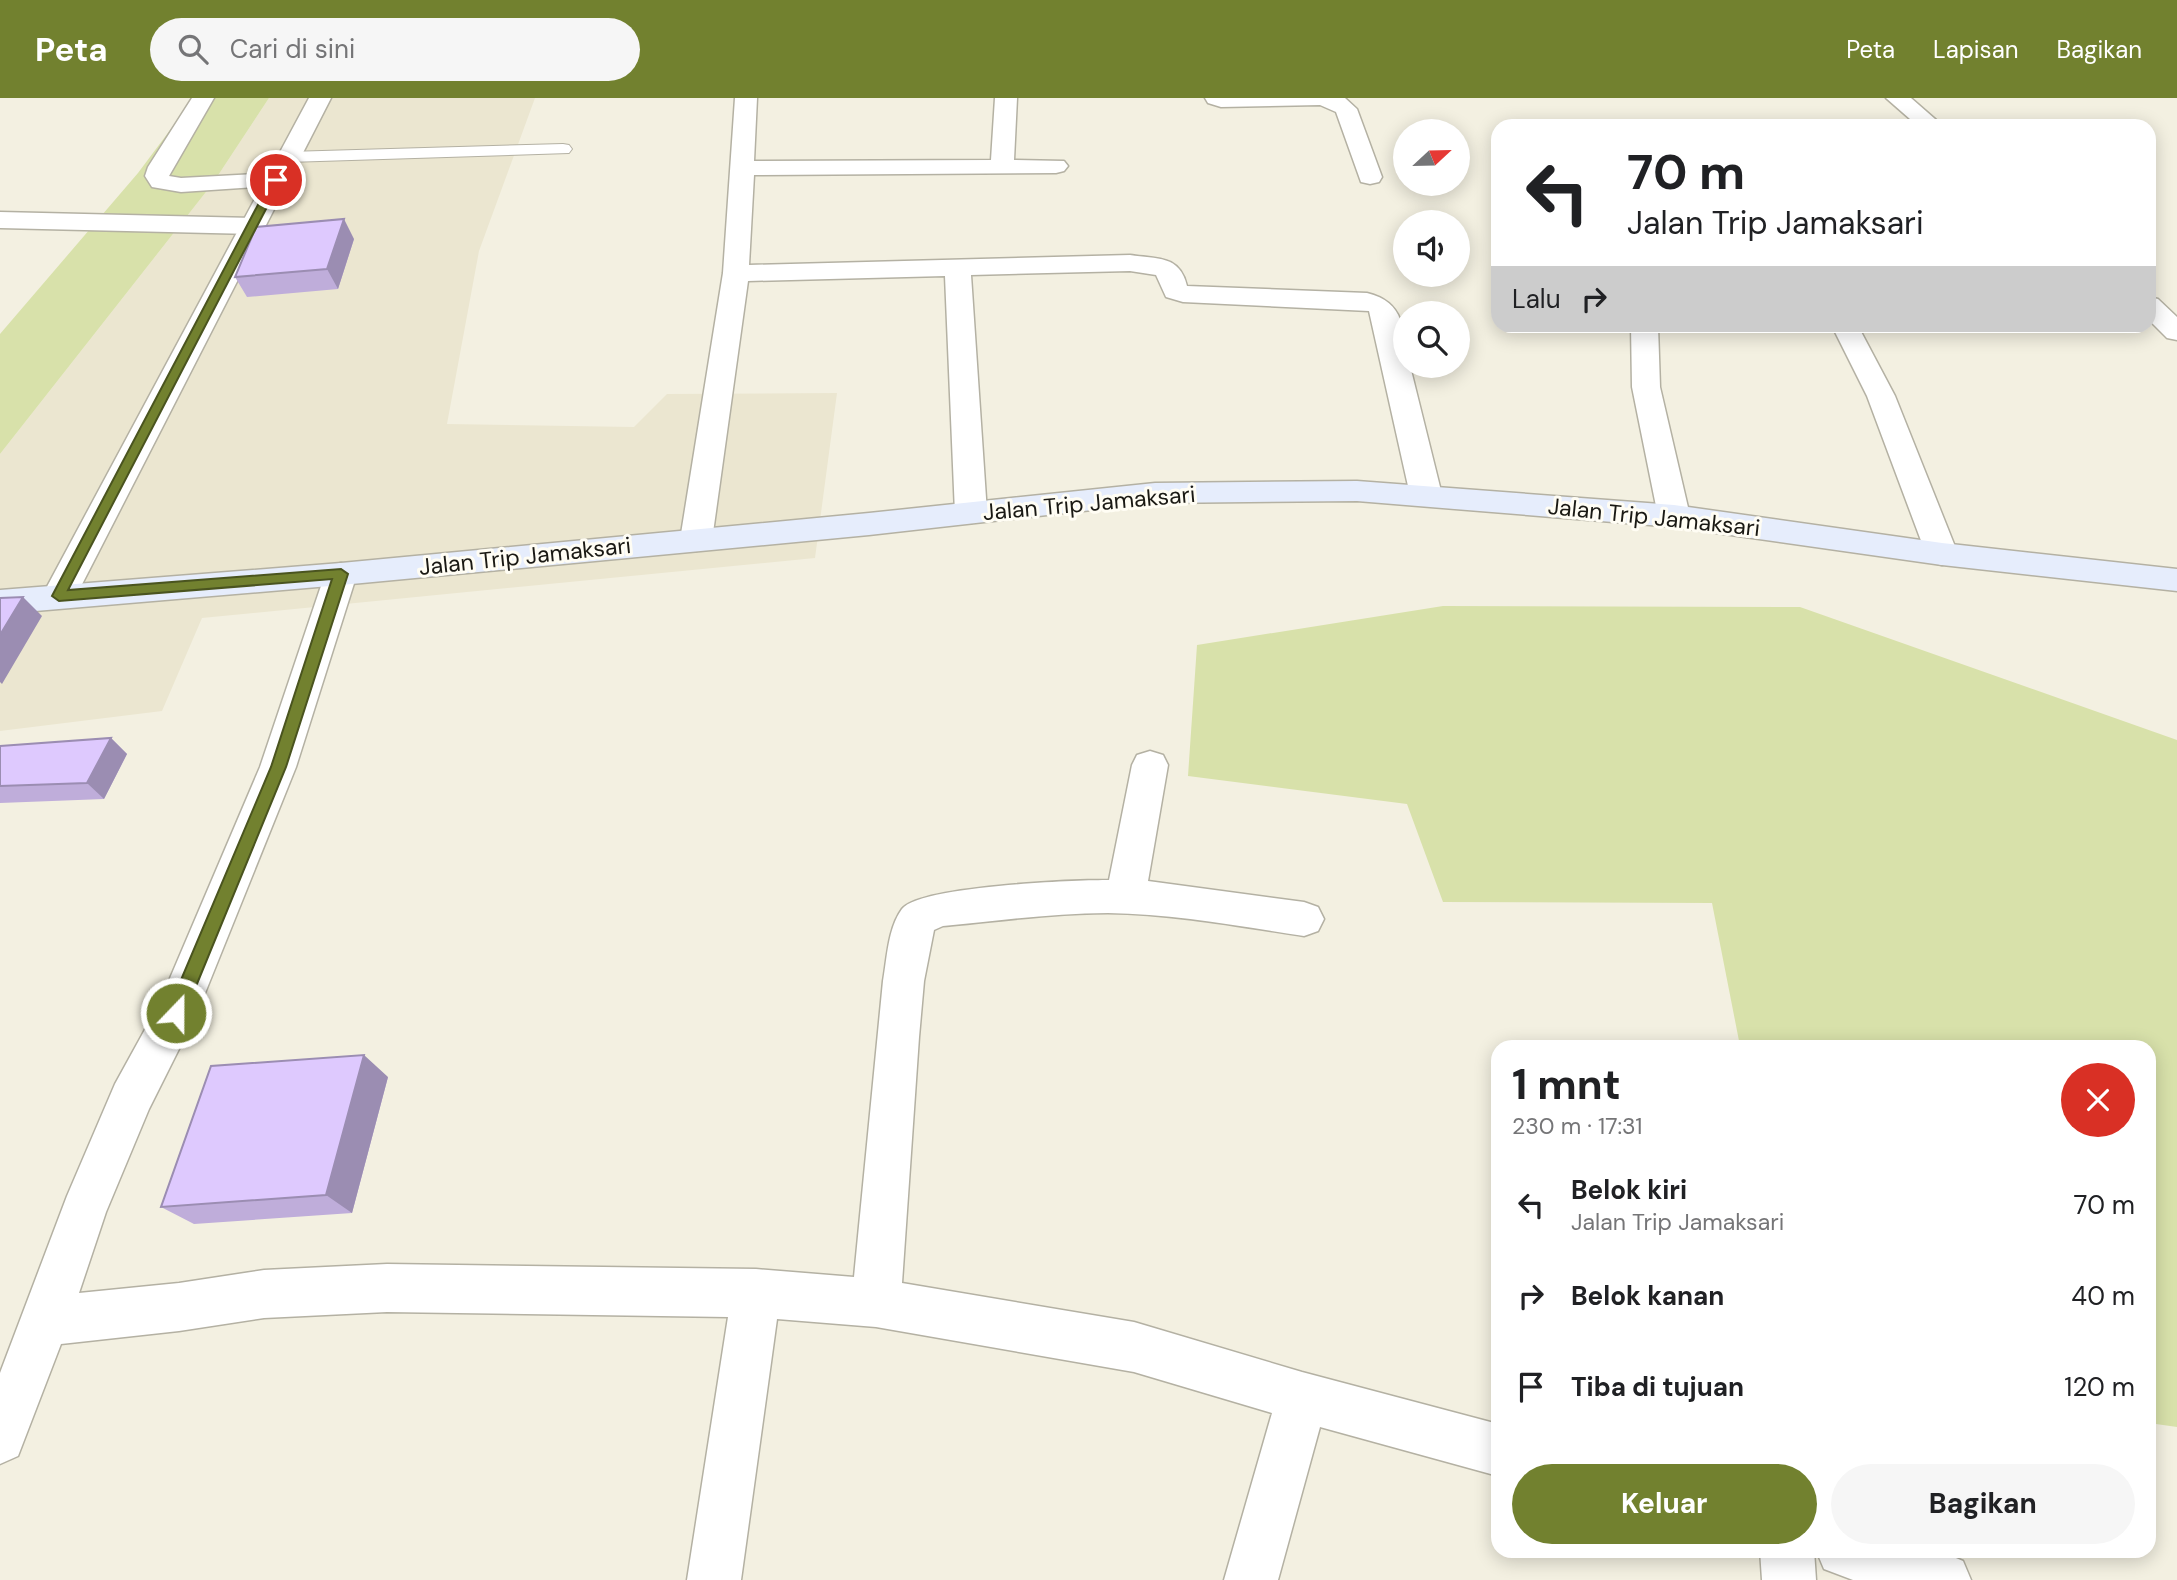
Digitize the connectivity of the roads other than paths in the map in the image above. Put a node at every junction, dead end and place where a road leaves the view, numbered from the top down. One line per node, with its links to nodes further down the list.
1 (203, 98): 14 (street)
2 (320, 98): 9 (street)
3 (746, 98): 12 (street)
4 (1006, 98): 11 (street)
5 (1216, 98): 13 (street)
6 (1897, 98): 7 (street)
7 (1923, 119)
8 (563, 149): 9 (lane)
9 (288, 157): 14 (street)
10 (1056, 166): 11 (street)
11 (1002, 167): 12 (street)
12 (744, 168): 18 (street)
13 (1370, 177)
14 (276, 180): 16 (street)
15 (0, 220): 16 (street)
16 (255, 221): 30 (street)
17 (958, 268): 18 (street); 23 (street); 24 (street)
18 (736, 273): 26 (street)
19 (2156, 312): 20 (street)
20 (2177, 332)
21 (1644, 333): 25 (street)
22 (1849, 333): 27 (street)
23 (1426, 495): 24 (main road, Jalan Trip Jamaksari); 25 (main road, Jalan Trip Jamaksari)
24 (964, 514): 26 (main road, Jalan Trip Jamaksari)
25 (1674, 516): 27 (main road, Jalan Trip Jamaksari)
26 (696, 540): 28 (main road, Jalan Trip Jamaksari)
27 (1942, 554): 29 (main road, Jalan Trip Jamaksari)
28 (341, 574): 30 (main road, Jalan Trip Jamaksari); 37 (street)
29 (2177, 580)
30 (59, 596): 31 (main road, Jalan Trip Jamaksari)
31 (0, 602)
32 (1150, 765): 33 (street)
33 (1125, 897): 34 (street); 36 (street)
34 (1304, 919)
35 (756, 1293): 36 (street); 37 (street); 43 (street)
36 (876, 1303): 38 (street)
37 (45, 1321): 39 (street)
38 (1302, 1397): 40 (street); 44 (street)
39 (0, 1438)
40 (1491, 1448)
41 (1788, 1558): 45 (street)
42 (1870, 1558): 46 (street)
43 (714, 1580)
44 (1251, 1580)
45 (1789, 1580)
46 (1944, 1580)

